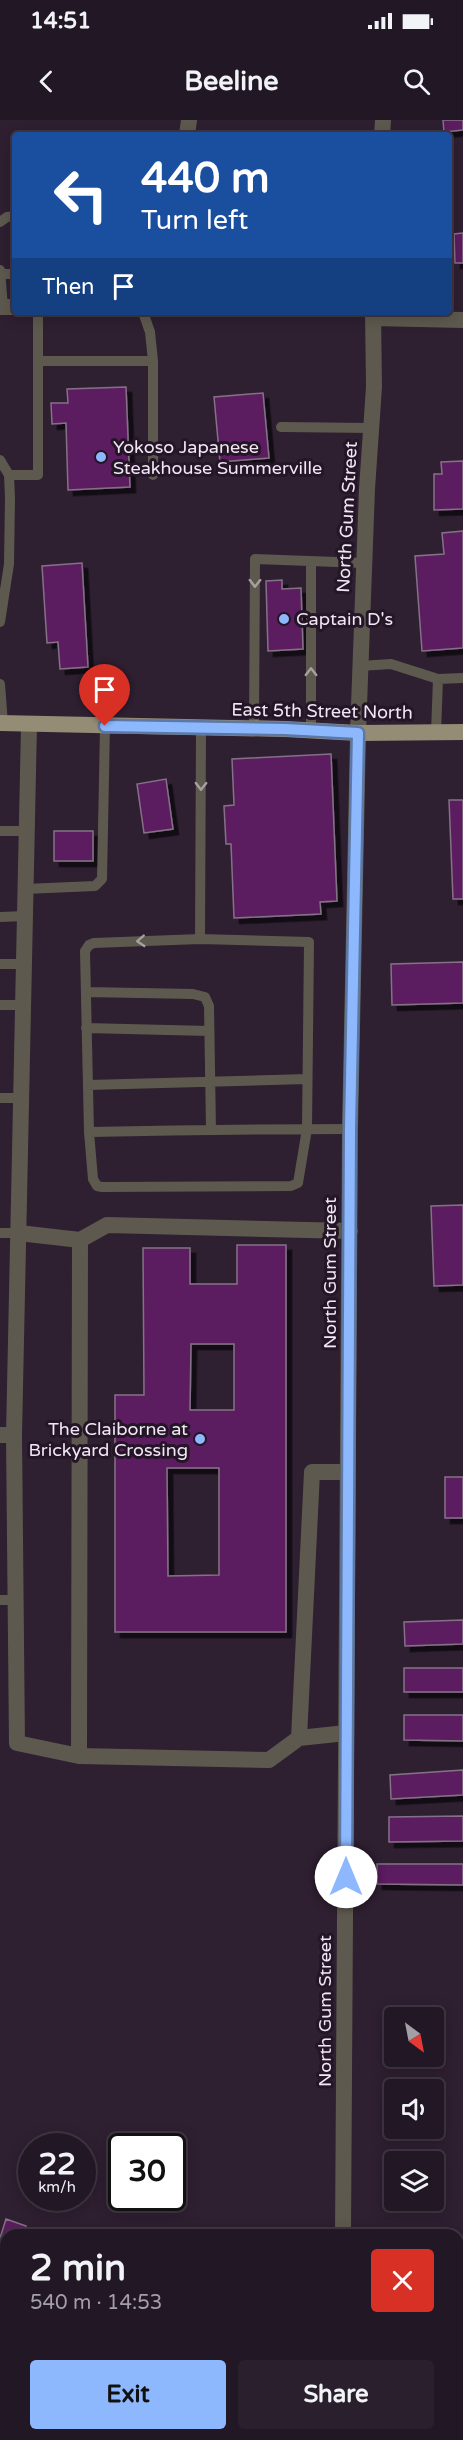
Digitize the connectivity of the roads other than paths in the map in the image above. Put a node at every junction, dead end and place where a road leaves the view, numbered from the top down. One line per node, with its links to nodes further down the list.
1 (1, 272): 2 (lane)
2 (6, 307)
3 (38, 315): 7 (lane)
4 (144, 315): 8 (lane)
5 (373, 315): 6 (street); 10 (street, North Gum Street)
6 (463, 320)
7 (38, 361): 8 (lane); 12 (lane)
8 (153, 361): 13 (lane)
9 (281, 427): 10 (lane)
10 (371, 428): 15 (street, North Gum Street)
11 (0, 460): 12 (lane)
12 (9, 475): 16 (lane)
13 (153, 475)
14 (311, 563): 15 (lane); 25 (lane, one-way to 25); 26 (lane, one-way to 14)
15 (364, 563): 17 (street, North Gum Street)
16 (0, 622)
17 (360, 666): 19 (lane); 29 (street, North Gum Street)
18 (463, 678): 19 (lane)
19 (438, 679): 27 (lane)
20 (0, 684): 21 (lane)
21 (1, 724): 22 (main road, East 5th Street North)
22 (29, 725): 23 (main road, East 5th Street North); 31 (street)
23 (105, 726): 24 (main road, East 5th Street North); 32 (lane)
24 (201, 728): 25 (main road, East 5th Street North); 35 (lane, one-way to 35)
25 (254, 728): 26 (main road, East 5th Street North)
26 (311, 730): 29 (main road, East 5th Street North)
27 (436, 732): 28 (main road, East 5th Street North); 29 (main road, East 5th Street North)
28 (463, 732)
29 (358, 733): 50 (street, North Gum Street)
30 (0, 831): 31 (lane)
31 (27, 831): 32 (street)
32 (26, 889): 33 (street)
33 (25, 916): 34 (lane); 37 (street)
34 (0, 917)
35 (200, 939): 38 (lane, one-way to 38); 43 (lane)
36 (0, 964): 37 (lane)
37 (24, 964): 40 (street)
38 (86, 992): 41 (lane); 42 (lane)
39 (0, 1005): 40 (lane)
40 (23, 1005): 47 (street)
41 (86, 1028): 42 (lane); 45 (lane)
42 (209, 1031): 44 (lane)
43 (307, 1079): 44 (lane); 48 (lane)
44 (210, 1082): 45 (lane); 49 (lane)
45 (88, 1085): 51 (lane)
46 (0, 1098): 47 (lane)
47 (21, 1098): 54 (street)
48 (307, 1129): 49 (lane); 50 (lane); 51 (lane)
49 (211, 1130): 51 (lane)
50 (350, 1130): 52 (street, North Gum Street)
51 (89, 1132)
52 (350, 1232): 55 (street); 57 (street, North Gum Street)
53 (0, 1233): 54 (lane)
54 (19, 1233): 55 (street); 56 (street)
55 (80, 1240): 61 (street)
56 (7, 1435): 58 (street)
57 (348, 1472): 59 (street, North Gum Street); 60 (street)
58 (8, 1600): 61 (street)
59 (346, 1733): 60 (street); 62 (street, North Gum Street)
60 (299, 1738): 61 (street)
61 (79, 1756)
62 (343, 2229)

